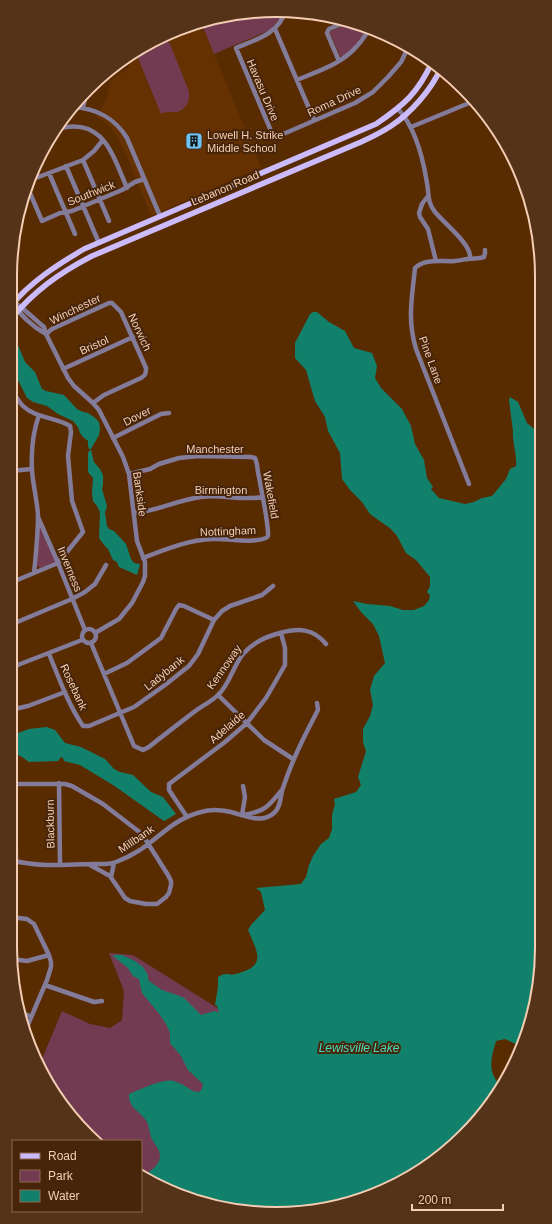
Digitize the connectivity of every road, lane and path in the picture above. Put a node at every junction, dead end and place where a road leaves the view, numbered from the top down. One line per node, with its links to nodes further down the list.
1 (283, 17): 3 (street)
2 (340, 25): 6 (street)
3 (275, 29): 9 (street); 19 (street, Havasu Drive)
4 (365, 33): 6 (street)
5 (406, 52): 16 (street, Roma Drive)
6 (339, 61): 9 (street)
7 (429, 68): 14 (main road, Lebanon Road)
8 (438, 74): 15 (main road, Lebanon Road)
9 (297, 80): 16 (street)
10 (84, 102): 13 (street)
11 (469, 103): 17 (street)
12 (79, 108): 13 (street)
13 (83, 108): 25 (street)
14 (398, 109): 15 (street); 32 (main road, Lebanon Road)
15 (405, 116): 17 (street); 34 (main road, Lebanon Road)
16 (314, 120): 19 (street, Roma Drive)
17 (411, 127): 28 (street)
18 (64, 128): 20 (street)
19 (274, 138)
20 (103, 140): 21 (street); 26 (street)
21 (83, 160): 22 (street); 29 (street)
22 (66, 166): 23 (street); 30 (street)
23 (49, 173): 24 (street); 31 (street)
24 (37, 178)
25 (144, 178): 26 (street, Southwick); 32 (street)
26 (127, 188): 29 (street, Southwick)
27 (31, 194): 31 (street, Southwick)
28 (428, 196): 38 (street); 39 (street)
29 (100, 200): 30 (street, Southwick); 33 (street)
30 (83, 207): 31 (street, Southwick); 36 (street)
31 (66, 213): 35 (street)
32 (160, 216): 34 (main road); 36 (main road, Lebanon Road)
33 (109, 221)
34 (164, 225): 43 (main road, Lebanon Road)
35 (75, 234)
36 (99, 243): 40 (main road, Lebanon Road)
37 (485, 250): 38 (street, Pine Lane)
38 (468, 259): 39 (street, Pine Lane)
39 (436, 261): 57 (street, Pine Lane)
40 (17, 298)
41 (112, 303): 45 (street, Winchester); 46 (street, Norwich)
42 (17, 307): 43 (street, Bankside)
43 (20, 309): 44 (main road, Lebanon Road); 45 (street, Bankside)
44 (17, 312)
45 (46, 334): 47 (street, Bankside)
46 (133, 338): 47 (street, Bristol); 49 (street, Norwich)
47 (63, 369): 49 (street, Bankside)
48 (17, 400): 51 (street)
49 (93, 403): 52 (street, Bankside)
50 (169, 413): 52 (street, Dover)
51 (39, 415): 54 (street, Inverness); 63 (street)
52 (113, 438): 56 (street, Bankside)
53 (255, 458): 56 (street, Manchester); 58 (street, Wakefield)
54 (32, 469): 55 (street); 60 (street, Inverness)
55 (17, 470)
56 (129, 474): 59 (street, Bankside)
57 (469, 484)
58 (263, 497): 59 (street, Birmington); 61 (street, Wakefield)
59 (134, 513): 62 (street, Bankside)
60 (38, 515): 63 (street, Inverness); 65 (street, Inverness)
61 (268, 536): 62 (street, Nottingham)
62 (143, 558): 72 (street, Bankside)
63 (58, 562): 65 (street); 68 (street, Inverness)
64 (106, 564): 68 (street)
65 (34, 573): 66 (street)
66 (17, 580)
67 (273, 586): 69 (street, Ladybank)
68 (72, 599): 70 (street); 71 (street, Inverness)
69 (214, 620): 79 (street); 84 (street, Ladybank)
70 (17, 622)
71 (85, 630): 72 (street); 74 (street)
72 (95, 633): 75 (street)
73 (281, 633): 76 (street, Kennoway); 81 (street, Kennoway); 85 (street, Adelaide)
74 (82, 640): 75 (street); 77 (street)
75 (91, 643): 79 (street)
76 (326, 644)
77 (49, 654): 78 (street); 80 (street, Rosebank)
78 (17, 665)
79 (104, 674): 84 (street)
80 (65, 692): 83 (street); 86 (street, Rosebank)
81 (218, 695): 84 (street, Kennoway); 85 (street)
82 (317, 703): 87 (street, Millbank)
83 (17, 708)
84 (120, 712): 86 (street, Ladybank)
85 (247, 723): 87 (street); 93 (street, Adelaide)
86 (85, 726)
87 (293, 759): 91 (street, Millbank)
88 (59, 783): 89 (street); 94 (street); 98 (street, Blackburn)
89 (17, 784)
90 (243, 786): 92 (street)
91 (281, 792): 92 (street, Millbank); 92 (street, Millbank)
92 (242, 815): 93 (street, Millbank)
93 (186, 817): 94 (street, Millbank)
94 (148, 844): 96 (street, Millbank); 99 (street)
95 (17, 862): 98 (street, Millbank)
96 (114, 863): 97 (street, Millbank); 99 (street)
97 (88, 864): 98 (street, Millbank); 99 (street)
98 (60, 865)
99 (111, 877)
100 (17, 918): 101 (street)
101 (49, 955): 102 (street); 103 (street)
102 (18, 960)
103 (45, 985): 104 (street); 106 (street)
104 (102, 1002)
105 (26, 1014): 106 (street)
106 (31, 1016): 107 (street)
107 (28, 1023)

